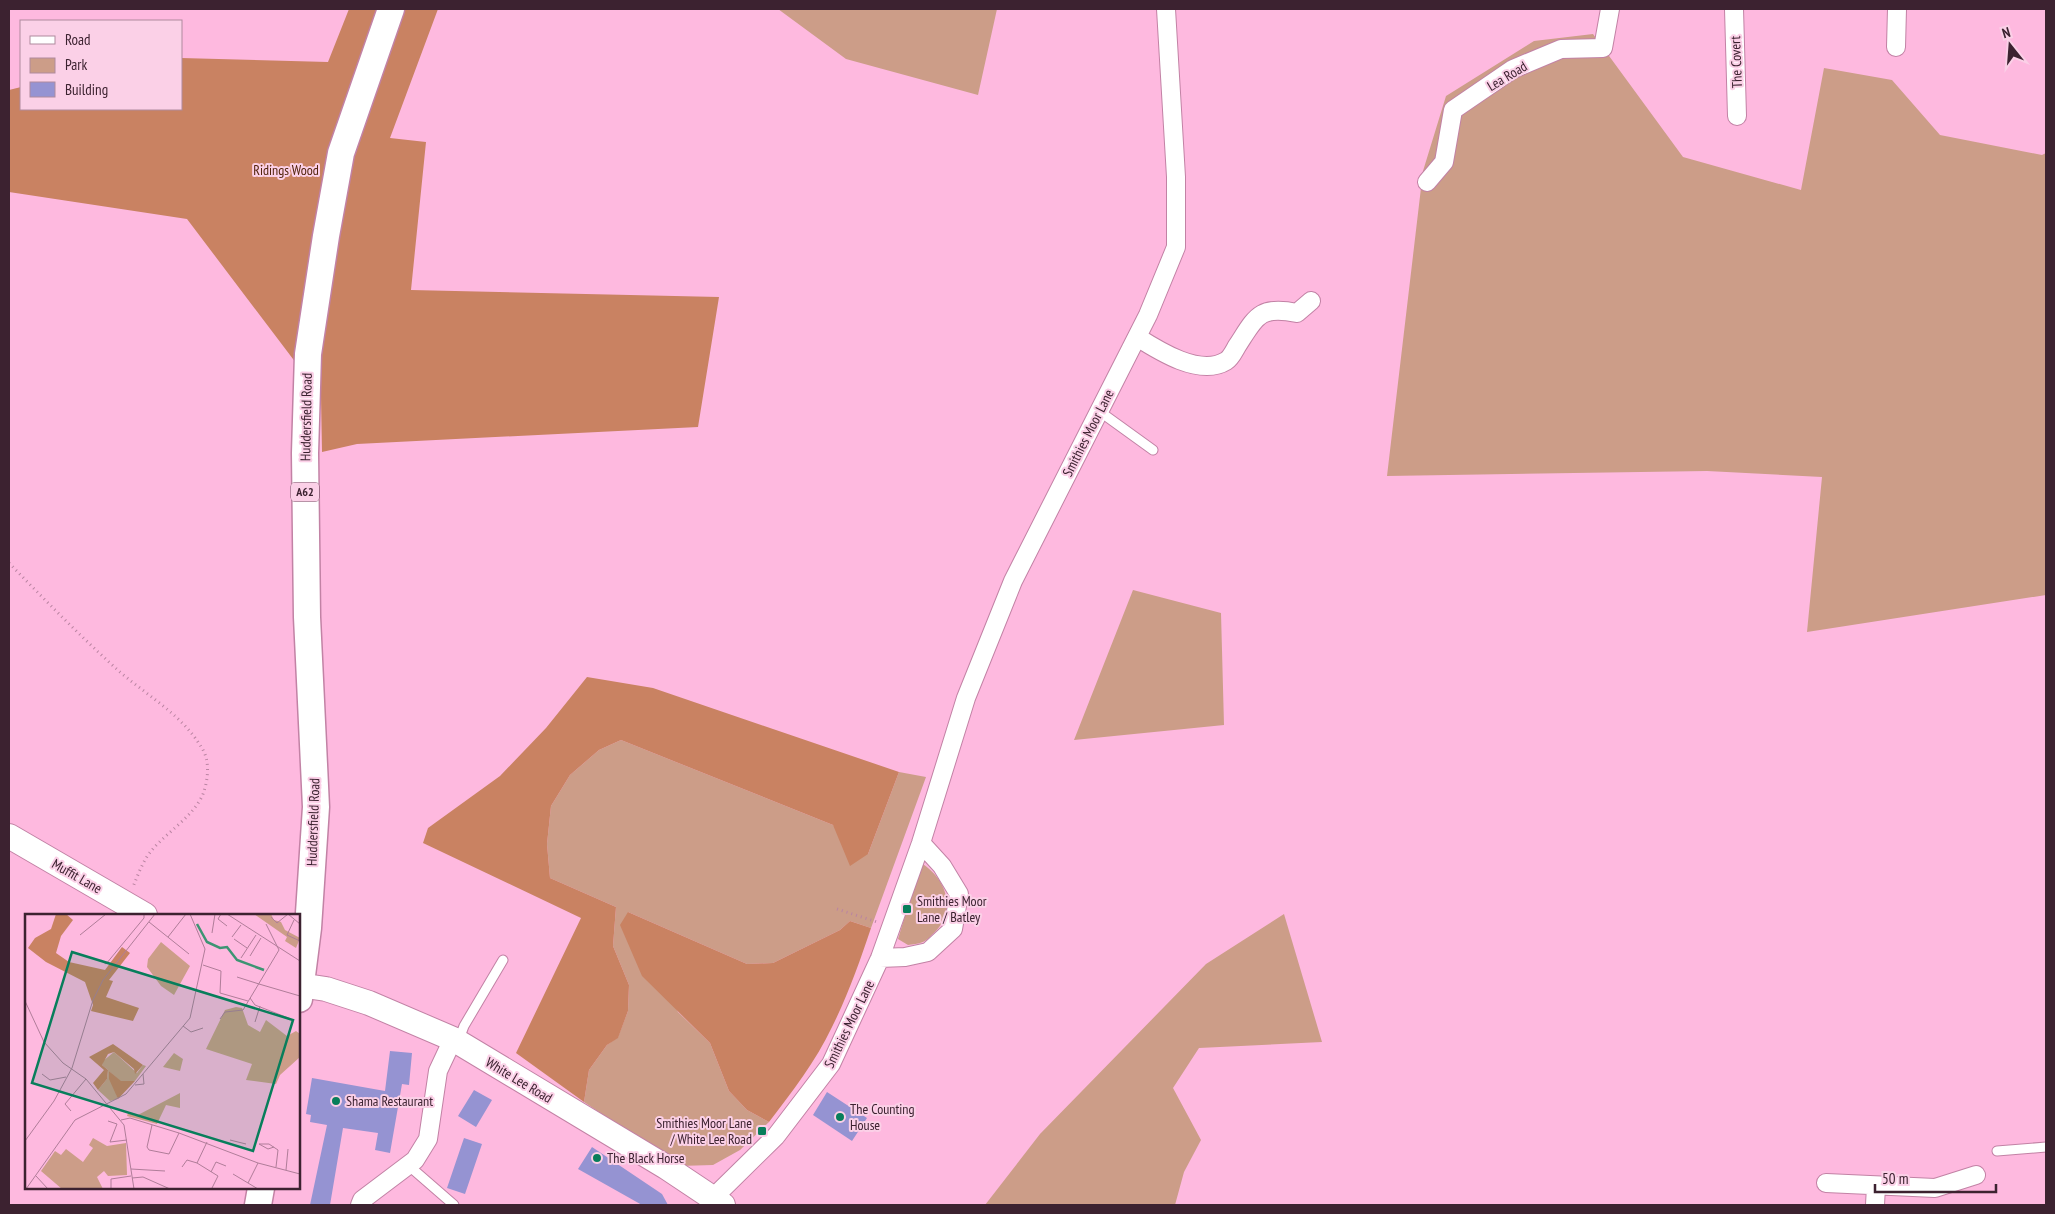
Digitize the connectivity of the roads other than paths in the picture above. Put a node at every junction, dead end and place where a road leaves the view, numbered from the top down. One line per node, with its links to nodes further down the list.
1 (391, 9): 18 (main road, Huddersfield Road / A62)
2 (1166, 9): 10 (street, Smithies Moor Lane)
3 (1610, 9): 8 (street, Lea Road)
4 (1734, 9): 7 (street, The Covert)
5 (1897, 9): 6 (street)
6 (1896, 47)
7 (1737, 116)
8 (1426, 182)
9 (1311, 301): 10 (street)
10 (1137, 337): 11 (street, Smithies Moor Lane)
11 (1099, 411): 12 (lane); 14 (street, Smithies Moor Lane)
12 (1153, 450)
13 (9, 836): 15 (main road, Muffit Lane)
14 (921, 843): 16 (street, Smithies Moor Lane); 16 (street)
15 (143, 914)
16 (880, 958): 27 (street, Smithies Moor Lane)
17 (503, 960): 19 (lane)
18 (300, 990): 19 (main road, White Lee Road)
19 (455, 1041): 22 (street); 27 (main road, White Lee Road)
20 (2046, 1147): 21 (lane)
21 (1997, 1151)
22 (408, 1165): 29 (street); 30 (lane)
23 (1976, 1175): 25 (street)
24 (1826, 1182): 25 (street)
25 (1876, 1186): 31 (street)
26 (261, 1189): 28 (main road)
27 (713, 1203)
28 (258, 1205)
29 (360, 1205)
30 (454, 1205)
31 (1875, 1205)

